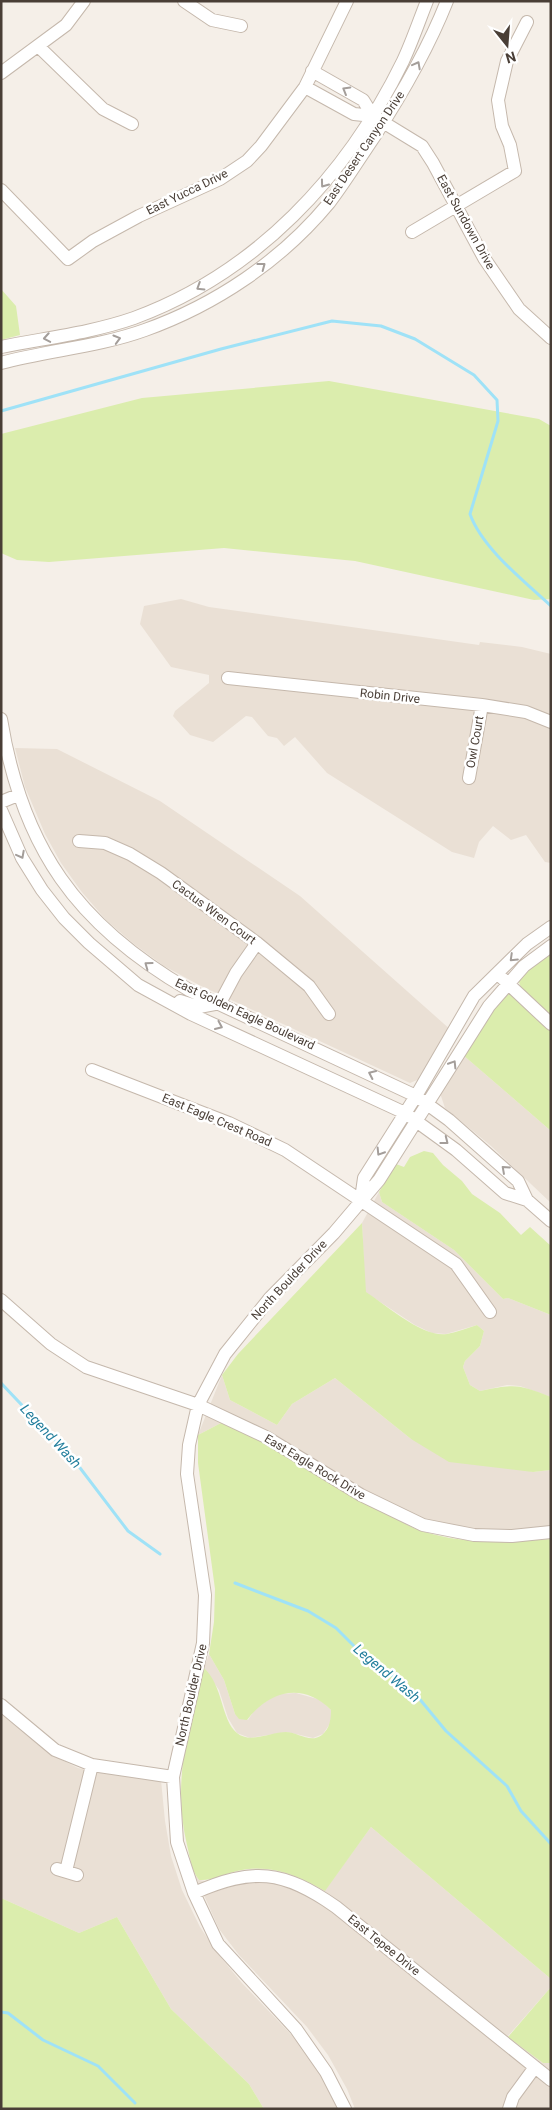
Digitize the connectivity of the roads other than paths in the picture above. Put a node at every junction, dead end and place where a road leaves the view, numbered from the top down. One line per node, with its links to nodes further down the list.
1 (84, 1): 8 (street)
2 (184, 1): 7 (street)
3 (347, 1): 9 (street, East Yucca Drive)
4 (427, 1): 12 (street, East Desert Canyon Drive)
5 (447, 1): 12 (street, East Desert Canyon Drive, one-way to 5)
6 (526, 22): 15 (street)
7 (241, 26)
8 (38, 46): 10 (street); 13 (street)
9 (312, 71): 11 (street, East Yucca Drive); 12 (street, one-way to 9)
10 (1, 73)
11 (305, 87): 12 (street); 14 (street, East Yucca Drive)
12 (378, 120): 15 (street, East Sundown Drive); 18 (street, East Desert Canyon Drive, one-way to 18); 19 (street, East Desert Canyon Drive, one-way to 12)
13 (132, 124)
14 (1, 190)
15 (456, 208): 16 (street); 17 (street, East Sundown Drive)
16 (412, 232)
17 (551, 338)
18 (1, 347)
19 (1, 363)
20 (228, 678): 21 (street, Robin Drive)
21 (482, 705): 23 (street, Robin Drive); 24 (street, Owl Court)
22 (1, 719): 25 (street, East Golden Eagle Boulevard)
23 (551, 722)
24 (469, 778)
25 (18, 795): 26 (street); 35 (street, East Golden Eagle Boulevard, one-way to 25)
26 (1, 802)
27 (1, 810): 34 (street, East Golden Eagle Boulevard, one-way to 34)
28 (79, 841): 30 (street, Cactus Wren Court)
29 (551, 927): 32 (street, North Boulder Drive, one-way to 32)
30 (257, 943): 35 (street); 36 (street, Cactus Wren Court)
31 (551, 946): 33 (street, North Boulder Drive)
32 (496, 974): 33 (street); 39 (street, North Boulder Drive)
33 (508, 984): 37 (street); 40 (street, North Boulder Drive, one-way to 33)
34 (138, 985): 35 (street); 41 (street, East Golden Eagle Boulevard, one-way to 41)
35 (220, 1003): 39 (street, East Golden Eagle Boulevard, one-way to 35)
36 (329, 1014)
37 (551, 1024)
38 (92, 1070): 43 (street, East Eagle Crest Road)
39 (416, 1096): 40 (street, East Golden Eagle Boulevard); 41 (street, North Boulder Drive)
40 (427, 1105): 42 (street, North Boulder Drive); 44 (street, East Golden Eagle Boulevard, one-way to 40)
41 (405, 1112): 42 (street, East Golden Eagle Boulevard); 43 (street, North Boulder Drive, one-way to 43)
42 (416, 1121): 43 (street, North Boulder Drive); 44 (street, East Golden Eagle Boulevard, one-way to 44)
43 (361, 1199): 47 (street, East Eagle Crest Road); 48 (street, North Boulder Drive)
44 (527, 1200): 45 (street, East Golden Eagle Boulevard)
45 (551, 1222)
46 (1, 1300): 48 (street, East Eagle Rock Drive)
47 (490, 1312)
48 (198, 1405): 49 (street, East Eagle Rock Drive); 52 (street, North Boulder Drive)
49 (551, 1532)
50 (1, 1705): 51 (street)
51 (92, 1765): 52 (street); 53 (street)
52 (173, 1777): 54 (street, North Boulder Drive)
53 (67, 1872)
54 (194, 1893): 55 (street, East Tepee Drive); 57 (street, North Boulder Drive)
55 (535, 2067): 56 (street, East Tepee Drive); 58 (street)
56 (551, 2080)
57 (344, 2109)
58 (509, 2109)

